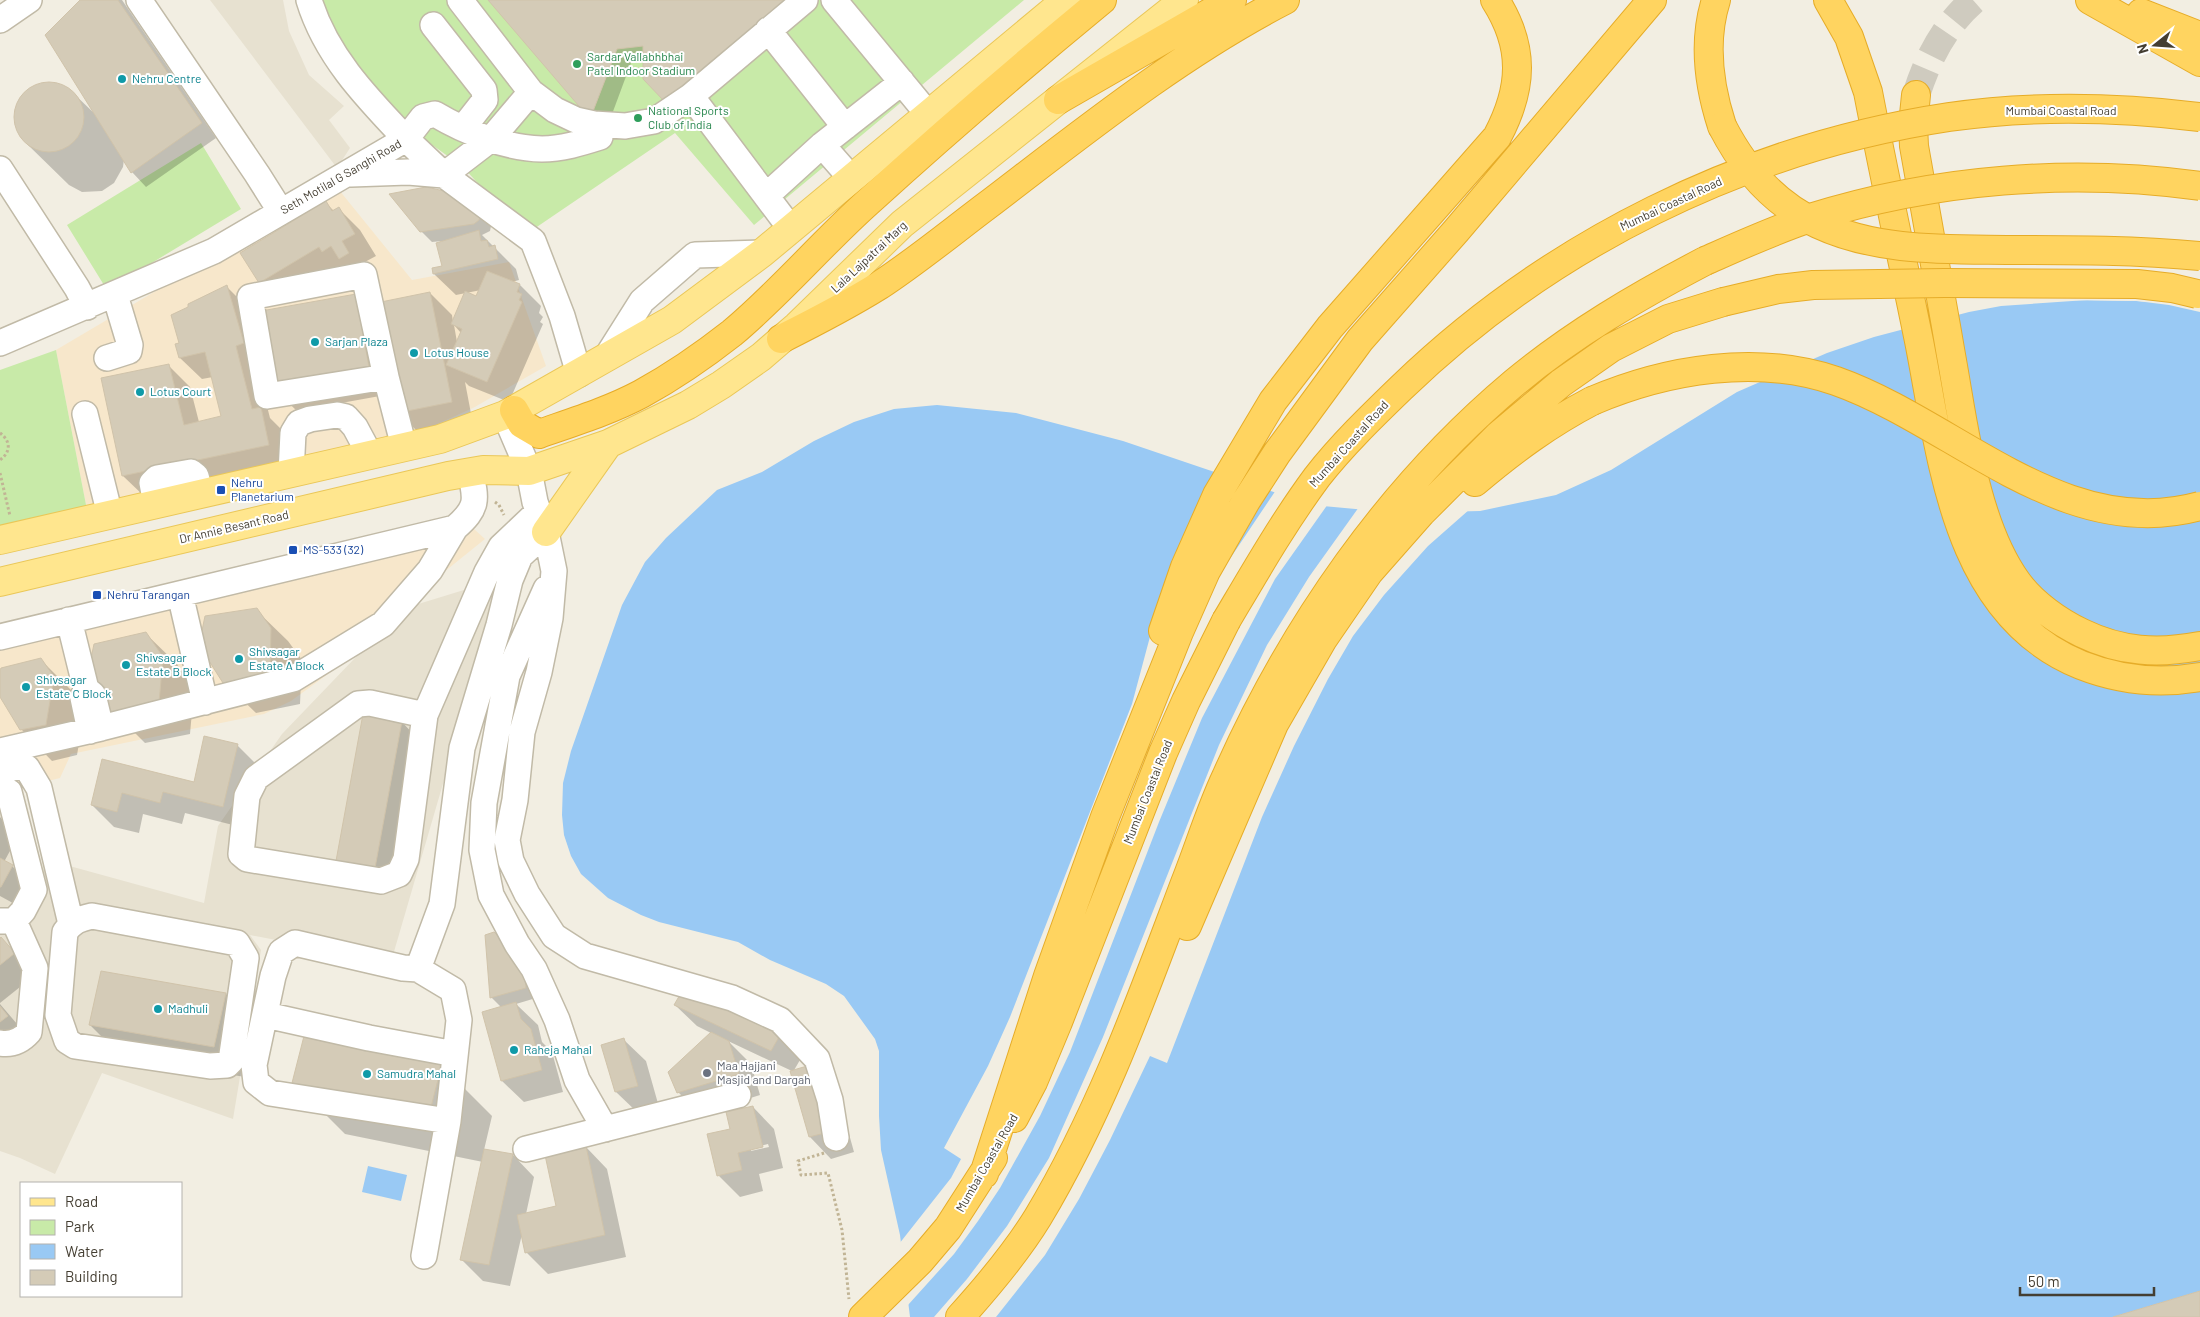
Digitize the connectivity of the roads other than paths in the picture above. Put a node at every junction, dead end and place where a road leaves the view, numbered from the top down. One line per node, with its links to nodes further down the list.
1 (29, 0): 18 (street)
2 (139, 0): 40 (street)
3 (309, 0): 32 (street)
4 (460, 0): 23 (street)
5 (805, 0): 20 (street)
6 (834, 0): 26 (street)
7 (1102, 0): 53 (highway)
8 (1184, 0): 27 (main road, Lala Lajpatrai Marg)
9 (1232, 0): 27 (highway)
10 (1284, 0): 47 (highway)
11 (1494, 0): 76 (highway)
12 (1652, 0): 76 (highway)
13 (1716, 0): 43 (highway, bridge)
14 (1828, 0): 73 (highway, bridge)
15 (2090, 0): 22 (highway)
16 (2107, 0): 21 (highway)
17 (1052, 4): 26 (main road)
18 (0, 20)
19 (433, 25): 30 (street)
20 (768, 30): 25 (street); 29 (street)
21 (2200, 36)
22 (2200, 62)
23 (531, 92): 25 (street); 33 (street)
24 (1916, 95): 72 (highway, bridge)
25 (691, 96): 41 (street)
26 (916, 99): 29 (street); 36 (main road)
27 (1058, 100): 47 (main road, Lala Lajpatrai Marg)
28 (2200, 117): 93 (highway, Mumbai Coastal Road, bridge)
29 (845, 127): 34 (street)
30 (462, 128): 32 (street); 33 (street)
31 (600, 137): 33 (street)
32 (406, 139): 37 (street, Seth Motilal G Sanghi Road); 38 (street, Seth Motilal G Sanghi Road)
33 (491, 139): 38 (street)
34 (822, 145): 36 (street); 41 (street)
35 (0, 169): 46 (street)
36 (846, 172): 41 (main road)
37 (346, 174): 38 (street); 40 (street, Seth Motilal G Sanghi Road)
38 (444, 176): 51 (street, Seth Motilal G Sanghi Road)
39 (2200, 186): 86 (highway, bridge)
40 (281, 212): 44 (street, Seth Motilal G Sanghi Road)
41 (778, 212): 42 (main road)
42 (762, 253): 50 (main road); 50 (street)
43 (2200, 256)
44 (115, 295): 46 (street, Seth Motilal G Sanghi Road); 49 (street)
45 (2200, 295): 66 (highway, bridge)
46 (87, 307): 48 (street, Seth Motilal G Sanghi Road)
47 (781, 340): 55 (main road, Lala Lajpatrai Marg)
48 (0, 343)
49 (107, 358)
50 (606, 358): 51 (main road)
51 (579, 374): 53 (main road)
52 (386, 377): 52 (street); 56 (street)
53 (509, 412): 56 (main road); 58 (street)
54 (85, 414): 61 (street)
55 (608, 444): 58 (main road, Lala Lajpatrai Marg); 63 (main road)
56 (404, 447): 57 (main road)
57 (370, 455): 60 (main road); 60 (street)
58 (529, 470): 59 (main road, Dr Annie Besant Road); 63 (street)
59 (470, 472): 64 (street); 68 (main road, Dr Annie Besant Road)
60 (291, 473): 61 (main road)
61 (113, 498): 65 (main road)
62 (2200, 506): 66 (highway, bridge)
63 (542, 521): 67 (street); 75 (street); 83 (street)
64 (455, 528): 69 (street); 74 (street)
65 (5, 530)
66 (1372, 569): 86 (highway)
67 (554, 571): 90 (street); 91 (street)
68 (0, 582)
69 (180, 594): 70 (street); 74 (street)
70 (68, 620): 71 (street); 77 (street)
71 (0, 637)
72 (2200, 646)
73 (2200, 676)
74 (205, 702): 77 (street)
75 (425, 715): 75 (street)
76 (1145, 718): 93 (highway)
77 (96, 729): 78 (street)
78 (0, 751)
79 (0, 771): 82 (street)
80 (0, 788): 81 (street)
81 (7, 921): 85 (street)
82 (71, 924): 82 (street)
83 (418, 970): 84 (street); 87 (street)
84 (266, 1015): 87 (street); 89 (street)
85 (0, 1043)
86 (1122, 1050): 96 (highway)
87 (455, 1054): 89 (street)
88 (738, 1095): 90 (street)
89 (448, 1121): 94 (street)
90 (604, 1129): 92 (street)
91 (836, 1138)
92 (526, 1149)
93 (984, 1174): 95 (highway, Mumbai Coastal Road)
94 (424, 1256)
95 (856, 1312)
96 (960, 1317)

